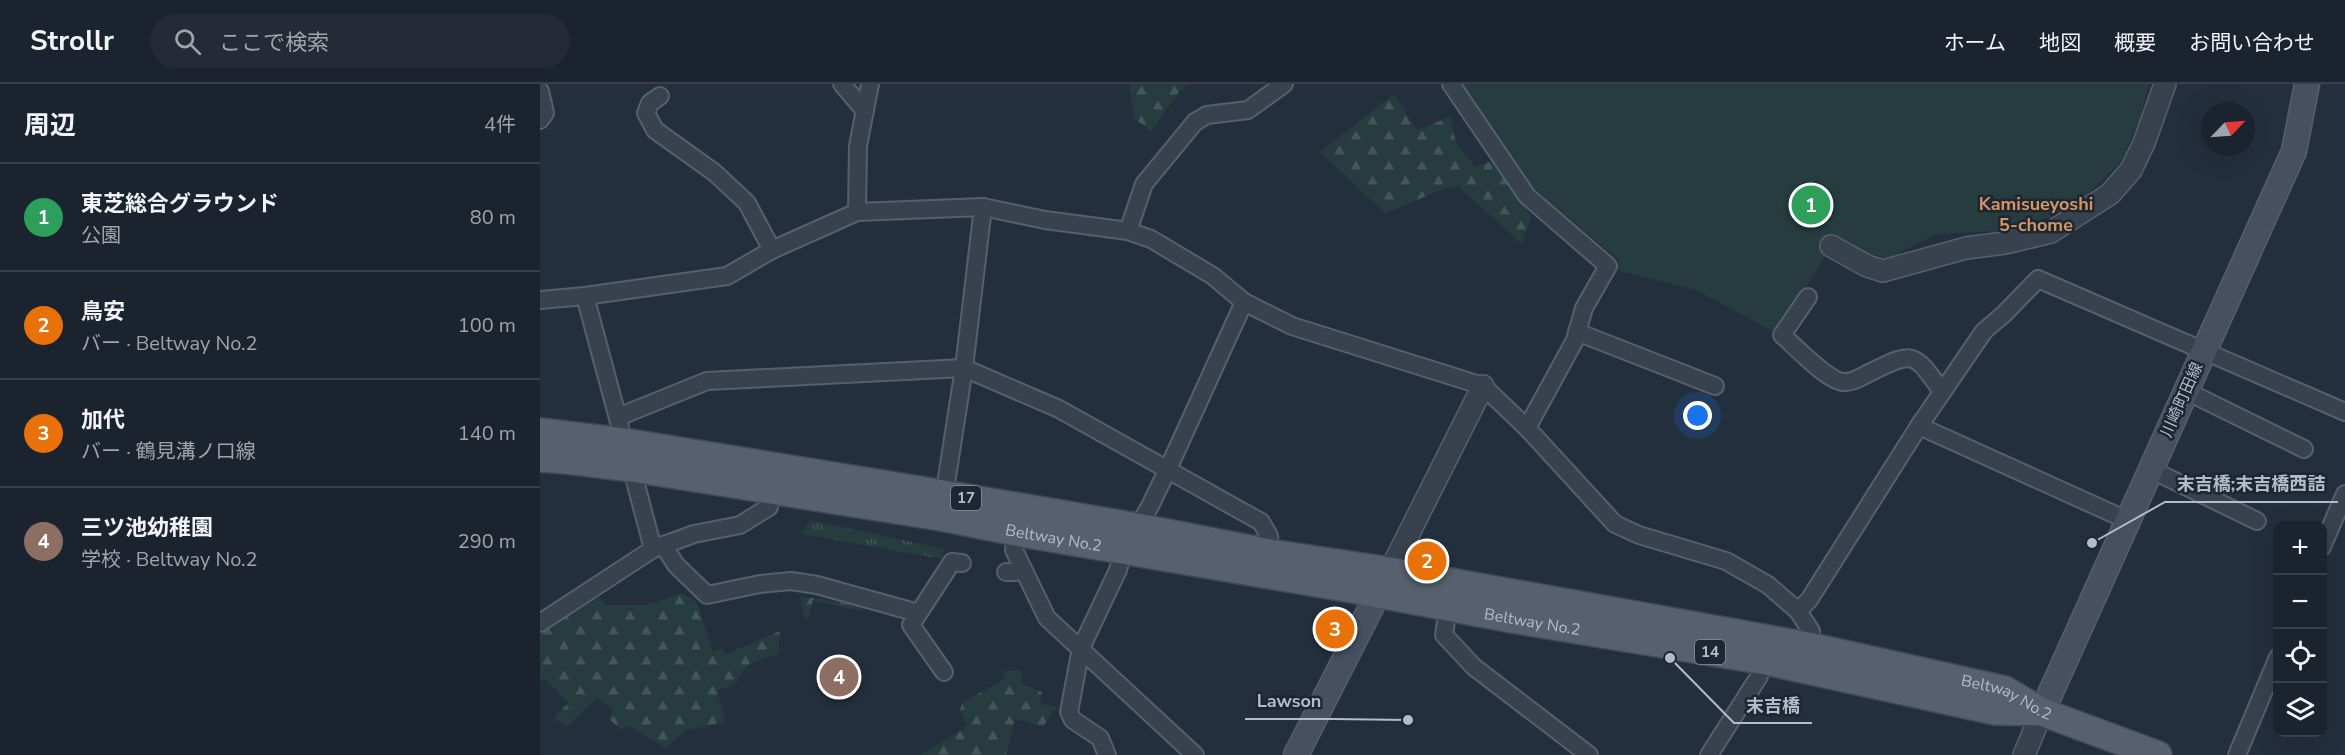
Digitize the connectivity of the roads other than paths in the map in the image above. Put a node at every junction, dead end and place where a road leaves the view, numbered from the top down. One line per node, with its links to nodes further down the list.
1 (842, 84): 9 (street)
2 (870, 84): 9 (street)
3 (1284, 84): 13 (street)
4 (1451, 84): 20 (street)
5 (2165, 84): 14 (street)
6 (2307, 84): 21 (main road, 川崎町田線)
7 (540, 92): 10 (street)
8 (660, 96): 15 (street)
9 (865, 111): 12 (street)
10 (540, 120)
11 (983, 207): 12 (street); 13 (street); 22 (street)
12 (857, 212): 15 (street)
13 (1128, 231): 19 (street)
14 (1831, 246)
15 (772, 250): 16 (street)
16 (585, 296): 18 (street); 30 (street)
17 (1808, 297): 26 (street)
18 (540, 300)
19 (1244, 302): 23 (street); 35 (street)
20 (1577, 332): 24 (street); 29 (street)
21 (2205, 350): 25 (main road, 川崎町田線); 26 (street); 27 (street)
22 (964, 368): 30 (street); 35 (street); 39 (street)
23 (1483, 386): 29 (street); 48 (street)
24 (1715, 386)
25 (2186, 391): 32 (street); 36 (main road, 川崎町田線)
26 (1942, 392): 28 (street)
27 (2345, 412)
28 (1918, 426): 40 (street); 51 (street)
29 (1527, 428): 51 (street)
30 (621, 429): 31 (main road, Beltway No.2 / 17); 34 (street); 39 (main road, Beltway No.2 / 17)
31 (540, 432)
32 (2304, 449)
33 (540, 458): 34 (main road, Beltway No.2 / 17)
34 (632, 468): 37 (main road, Beltway No.2 / 17); 45 (street)
35 (1168, 469): 44 (street); 46 (street)
36 (2152, 470): 40 (main road, 川崎町田線); 41 (street)
37 (771, 490): 39 (main road, Beltway No.2 / 17); 45 (street)
38 (2345, 494): 43 (street)
39 (942, 506): 42 (main road, Beltway No.2 / 17); 44 (main road, Beltway No.2 / 17)
40 (2129, 520): 59 (main road, 川崎町田線)
41 (2257, 521)
42 (1016, 532): 44 (main road, Beltway No.2 / 17); 55 (street)
43 (2327, 535)
44 (1130, 538): 46 (main road, Beltway No.2 / 17); 49 (main road, Beltway No.2 / 17); 55 (street)
45 (658, 547): 52 (street); 53 (street)
46 (1270, 553): 48 (main road, Beltway No.2 / 17)
47 (962, 562): 52 (street)
48 (1390, 571): 49 (main road); 54 (main road, Beltway No.2 / 14)
49 (1376, 593): 50 (main road, Beltway No.2 / 14); 62 (main road)
50 (1448, 607): 56 (main road, Beltway No.2 / 14); 63 (street)
51 (1797, 611): 54 (street)
52 (918, 613): 58 (street)
53 (540, 623)
54 (1808, 646): 59 (main road, Beltway No.2 / 14)
55 (1081, 648): 60 (street); 61 (street)
56 (1766, 661): 59 (main road, Beltway No.2 / 14); 64 (street)
57 (2273, 667): 67 (street)
58 (944, 672)
59 (2042, 712): 65 (street); 66 (main road, 14)
60 (1107, 755)
61 (1195, 755)
62 (1296, 755)
63 (1589, 755)
64 (1709, 755)
65 (2024, 755)
66 (2158, 755)
67 (2237, 755)

